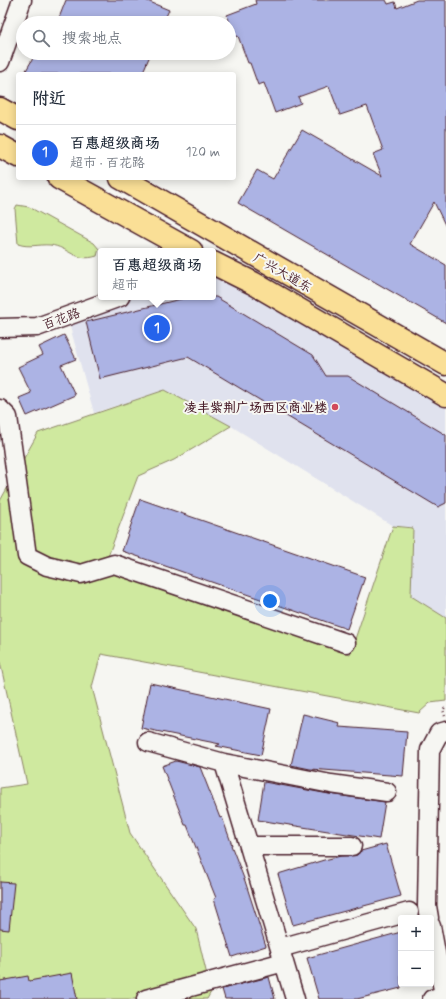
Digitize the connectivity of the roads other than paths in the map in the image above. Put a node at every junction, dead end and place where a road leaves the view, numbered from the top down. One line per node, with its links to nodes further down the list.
1 (22, 0): 2 (street)
2 (16, 16)
3 (16, 17): 4 (street)
4 (0, 62)
5 (0, 109): 6 (highway)
6 (16, 118)
7 (0, 146): 8 (highway)
8 (16, 155)
9 (63, 180): 11 (highway)
10 (124, 180): 15 (highway, 广兴大道东)
11 (185, 248)
12 (216, 264): 16 (highway, 广兴大道东)
13 (112, 300): 14 (street, 百花路)
14 (0, 328)
15 (446, 364)
16 (446, 395)
17 (0, 410): 18 (street)
18 (346, 643)
19 (446, 731): 26 (street)
20 (148, 742): 21 (street)
21 (224, 762): 22 (street); 23 (street)
22 (387, 792)
23 (249, 846): 24 (street); 28 (street)
24 (352, 846)
25 (409, 912): 28 (street)
26 (429, 915)
27 (434, 942): 31 (street)
28 (282, 955): 29 (street); 30 (street)
29 (146, 999)
30 (295, 999)
31 (432, 999)

